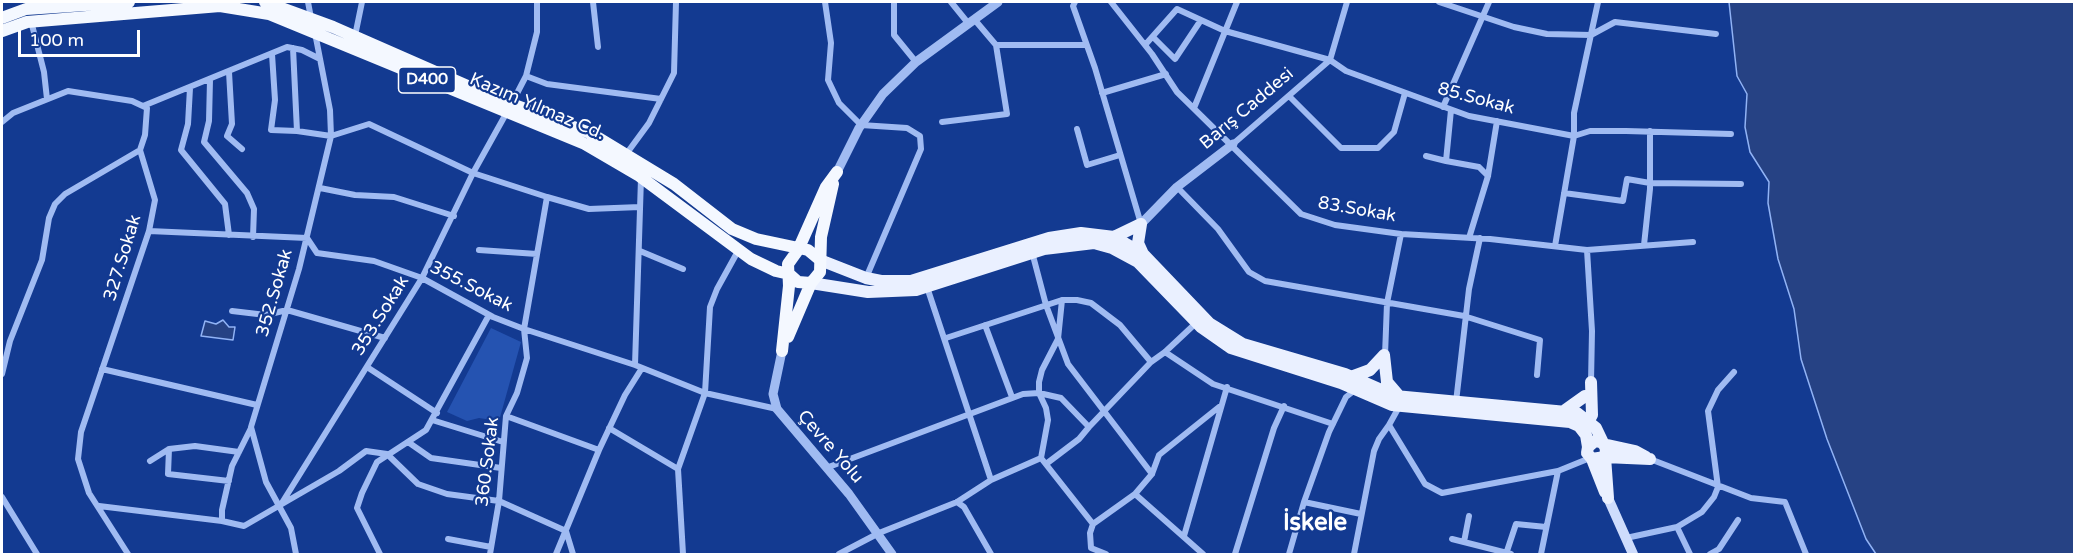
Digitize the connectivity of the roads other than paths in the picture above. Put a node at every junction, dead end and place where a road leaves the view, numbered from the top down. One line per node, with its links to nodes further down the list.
1 (129, 2): 19 (highway)
2 (266, 2): 20 (highway, Kazım Yılmaz Cd. / D400)
3 (308, 2): 23 (street)
4 (362, 2): 32 (street)
5 (537, 2): 45 (street, 353.Sokak)
6 (593, 2): 37 (street)
7 (676, 2): 52 (street)
8 (825, 2): 61 (street)
9 (894, 2): 42 (street)
10 (951, 2): 26 (street)
11 (998, 2): 26 (street)
12 (1075, 2): 35 (street)
13 (1111, 2): 36 (street, 83.Sokak)
14 (1236, 2): 28 (street)
15 (1347, 2): 41 (street)
16 (1439, 2): 21 (street)
17 (1489, 2): 21 (street)
18 (1598, 2): 31 (street)
19 (25, 5): 22 (highway)
20 (289, 5): 23 (highway, Kazım Yılmaz Cd. / D400)
21 (1482, 17): 31 (street); 54 (street)
22 (2, 18)
23 (311, 18): 32 (highway, Kazım Yılmaz Cd. / D400)
24 (1202, 20): 28 (street, 85.Sokak); 33 (street, 85.Sokak); 33 (street)
25 (31, 21): 27 (highway, Kazım Yılmaz Cd. / D400); 29 (highway, Kazım Yılmaz Cd. / D400); 51 (street)
26 (971, 21): 34 (street); 42 (street)
27 (2, 31)
28 (1225, 31): 41 (street, 85.Sokak); 56 (street)
29 (315, 32): 40 (street, 352.Sokak); 55 (highway, Kazım Yılmaz Cd. / D400)
30 (1716, 34): 31 (street)
31 (1591, 35): 67 (street)
32 (355, 37): 55 (highway, Kazım Yılmaz Cd. / D400)
33 (1153, 37): 36 (street)
34 (996, 45): 35 (street); 60 (street)
35 (1086, 45): 48 (street)
36 (1145, 45): 44 (street, 83.Sokak)
37 (598, 47)
38 (293, 48): 39 (street); 40 (street); 63 (street)
39 (272, 54): 43 (street); 63 (street)
40 (320, 59): 66 (street, 352.Sokak)
41 (1330, 60): 49 (street, 85.Sokak); 50 (street, Barış Caddesi)
42 (916, 62): 61 (street)
43 (230, 72): 46 (street); 69 (street)
44 (1166, 74): 48 (street); 56 (street, 83.Sokak)
45 (526, 76): 52 (street); 55 (street, 353.Sokak)
46 (210, 80): 47 (street); 91 (street)
47 (190, 88): 53 (street); 90 (street)
48 (1102, 93): 72 (street)
49 (1405, 93): 50 (street); 54 (street, 85.Sokak)
50 (1290, 97): 68 (street, Barış Caddesi)
51 (47, 99): 53 (street); 59 (street)
52 (661, 99): 71 (street)
53 (143, 106): 70 (street, 327.Sokak)
54 (1443, 107): 57 (street, 85.Sokak)
55 (510, 108): 71 (highway, Kazım Yılmaz Cd. / D400); 76 (street, 353.Sokak); 78 (highway, Kazım Yılmaz Cd. / D400)
56 (1194, 108): 68 (street, 83.Sokak)
57 (1451, 110): 58 (street, 85.Sokak); 74 (street)
58 (1497, 121): 67 (street, 85.Sokak); 77 (street)
59 (2, 122)
60 (942, 122)
61 (861, 125): 75 (street); 111 (street)
62 (1077, 129): 72 (street)
63 (297, 131): 66 (street)
64 (1650, 131): 65 (street, 85.Sokak); 67 (street, 85.Sokak); 79 (street)
65 (1731, 134)
66 (331, 136): 76 (street); 82 (street, 352.Sokak)
67 (1574, 136): 83 (street)
68 (1233, 144): 81 (street, Barış Caddesi); 89 (street, 83.Sokak)
69 (242, 149)
70 (140, 150): 88 (street, 327.Sokak); 135 (street)
71 (627, 153): 100 (highway, Kazım Yılmaz Cd. / D400)
72 (1120, 155): 87 (street)
73 (1426, 156): 74 (street)
74 (1446, 160): 77 (street)
75 (837, 172): 100 (highway); 107 (highway)
76 (473, 173): 84 (street); 86 (street, 353.Sokak)
77 (1488, 176): 94 (street)
78 (641, 177): 85 (street); 103 (highway, Kazım Yılmaz Cd. / D400)
79 (1650, 183): 80 (street); 83 (street); 97 (street)
80 (1741, 184)
81 (1177, 187): 87 (street, Barış Caddesi); 115 (street)
82 (320, 188): 86 (street); 93 (street, 352.Sokak)
83 (1564, 193): 98 (street)
84 (547, 197): 85 (street); 105 (street, 360.Sokak)
85 (640, 207): 102 (street)
86 (454, 216): 110 (street, 353.Sokak)
87 (1141, 224): 92 (main road); 106 (main road)
88 (149, 231): 90 (street); 133 (street, 327.Sokak)
89 (1401, 234): 94 (street, 83.Sokak); 115 (street)
90 (229, 235): 91 (street)
91 (253, 237): 93 (street)
92 (1114, 237): 106 (main road); 111 (main road)
93 (307, 238): 110 (street, 355.Sokak); 117 (street, 352.Sokak)
94 (1469, 238): 95 (street, 83.Sokak)
95 (1480, 238): 98 (street, 83.Sokak); 120 (street)
96 (1693, 242): 97 (street, 83.Sokak)
97 (1644, 245): 101 (street, 83.Sokak)
98 (1555, 246): 101 (street, 83.Sokak)
99 (479, 250): 105 (street)
100 (798, 250): 107 (highway, D400); 109 (highway)
101 (1587, 250): 138 (street)
102 (640, 251): 108 (street); 131 (street)
103 (738, 251): 109 (highway, Kazım Yılmaz Cd. / D400); 141 (street)
104 (1032, 252): 113 (main road); 116 (street); 121 (main road)
105 (537, 254): 123 (street, 360.Sokak)
106 (1143, 254): 137 (main road)
107 (820, 260): 111 (main road); 112 (highway)
108 (683, 268)
109 (789, 274): 112 (highway, D400); 127 (highway)
110 (422, 278): 119 (street, 355.Sokak); 124 (street, 353.Sokak)
111 (866, 278)
112 (810, 283): 113 (main road); 127 (highway)
113 (927, 287): 125 (street)
114 (1062, 300): 116 (street); 126 (street); 130 (street)
115 (1387, 303): 120 (street); 129 (street)
116 (1046, 305): 122 (street); 126 (street)
117 (287, 310): 118 (street); 124 (street); 147 (street, 352.Sokak)
118 (232, 311)
119 (489, 315): 123 (street, 355.Sokak); 153 (street)
120 (1466, 317): 136 (street); 146 (street)
121 (1196, 323): 128 (street); 140 (main road)
122 (985, 325): 125 (street); 144 (street)
123 (524, 329): 131 (street, 355.Sokak); 155 (street, 360.Sokak)
124 (385, 338): 132 (street, 353.Sokak)
125 (946, 338): 154 (street)
126 (1058, 339): 142 (street); 152 (street)
127 (782, 351): 150 (street, Çevre Yolu)
128 (1165, 352): 130 (street); 139 (street)
129 (1384, 355): 137 (main road); 145 (main road)
130 (1151, 362): 152 (street)
131 (638, 366): 141 (street, 355.Sokak); 162 (street)
132 (367, 367): 153 (street); 189 (street, 353.Sokak)
133 (102, 369): 147 (street); 188 (street, 327.Sokak)
134 (1734, 372): 181 (street)
135 (2, 374)
136 (1537, 375)
137 (1352, 377): 145 (main road)
138 (1591, 382): 143 (main road); 157 (main road)
139 (1227, 387): 148 (street); 149 (street)
140 (1356, 390): 145 (main road); 158 (street)
141 (705, 393): 150 (street, 355.Sokak); 176 (street)
142 (1039, 393): 144 (street); 161 (street); 173 (street)
143 (1585, 396): 151 (main road); 157 (main road)
144 (1011, 398): 154 (street)
145 (1399, 402): 146 (main road); 157 (main road); 159 (street)
146 (1456, 402): 151 (main road)
147 (257, 405): 160 (street, 352.Sokak)
148 (1284, 406): 158 (street); 218 (street)
149 (1219, 407): 178 (street); 199 (street)
150 (777, 409): 175 (street, Çevre Yolu)
151 (1564, 411): 157 (main road)
152 (1104, 412): 161 (street); 178 (street)
153 (436, 413): 156 (street)
154 (968, 414): 175 (street); 179 (street)
155 (506, 416): 163 (street, 360.Sokak); 167 (street)
156 (432, 420): 163 (street); 164 (street)
157 (1583, 423): 165 (main road); 170 (main road)
158 (1333, 424): 187 (street)
159 (1389, 425): 177 (street); 190 (street)
160 (251, 427): 168 (street, 352.Sokak); 189 (street)
161 (1089, 427): 173 (street)
162 (609, 428): 167 (street); 176 (street)
163 (503, 441): 174 (street, 360.Sokak)
164 (408, 442): 169 (street); 174 (street)
165 (1602, 443): 170 (main road); 171 (main road)
166 (169, 449): 168 (street); 172 (street); 180 (street)
167 (599, 450): 197 (street)
168 (239, 452): 180 (street, 352.Sokak)
169 (387, 454): 185 (street); 189 (street); 209 (street)
170 (1594, 455): 171 (main road); 177 (street); 184 (main road)
171 (1650, 459): 181 (street)
172 (150, 461)
173 (1044, 461): 179 (street); 194 (street)
174 (501, 468): 185 (street, 360.Sokak)
175 (826, 468): 198 (street, Çevre Yolu)
176 (678, 469): 212 (street)
177 (1558, 471): 195 (street)
178 (1152, 474): 182 (street)
179 (991, 480): 186 (street)
180 (229, 481): 193 (street, 352.Sokak)
181 (1718, 487): 196 (street); 225 (street)
182 (1135, 494): 194 (street); 199 (street)
183 (2, 497): 206 (street)
184 (1608, 498): 200 (main road)
185 (499, 501): 197 (street); 204 (street, 360.Sokak)
186 (957, 502): 198 (street); 215 (street)
187 (1304, 502): 190 (street); 219 (street)
188 (99, 506): 193 (street); 207 (street, 327.Sokak)
189 (280, 506): 193 (street); 208 (street)
190 (1361, 514): 220 (street)
191 (1469, 516): 203 (street)
192 (1738, 520): 224 (street)
193 (222, 521)
194 (1093, 524): 216 (street)
195 (1546, 527): 205 (street); 221 (street)
196 (1677, 527): 200 (street); 223 (street)
197 (566, 531): 210 (street); 211 (street)
198 (879, 533): 213 (street); 214 (street, Çevre Yolu)
199 (1184, 536): 217 (street)
200 (1626, 538): 222 (main road)
201 (448, 539): 204 (street)
202 (1452, 539): 203 (street)
203 (1464, 542): 205 (street)
204 (490, 551)
205 (1508, 554)
206 (37, 555)
207 (128, 555)
208 (296, 555)
209 (380, 555)
210 (556, 555)
211 (573, 555)
212 (683, 555)
213 (839, 555)
214 (892, 555)
215 (991, 555)
216 (1106, 555)
217 (1203, 555)
218 (1235, 555)
219 (1288, 555)
220 (1354, 555)
221 (1541, 555)
222 (1634, 555)
223 (1690, 555)
224 (1710, 555)
225 (1806, 555)

